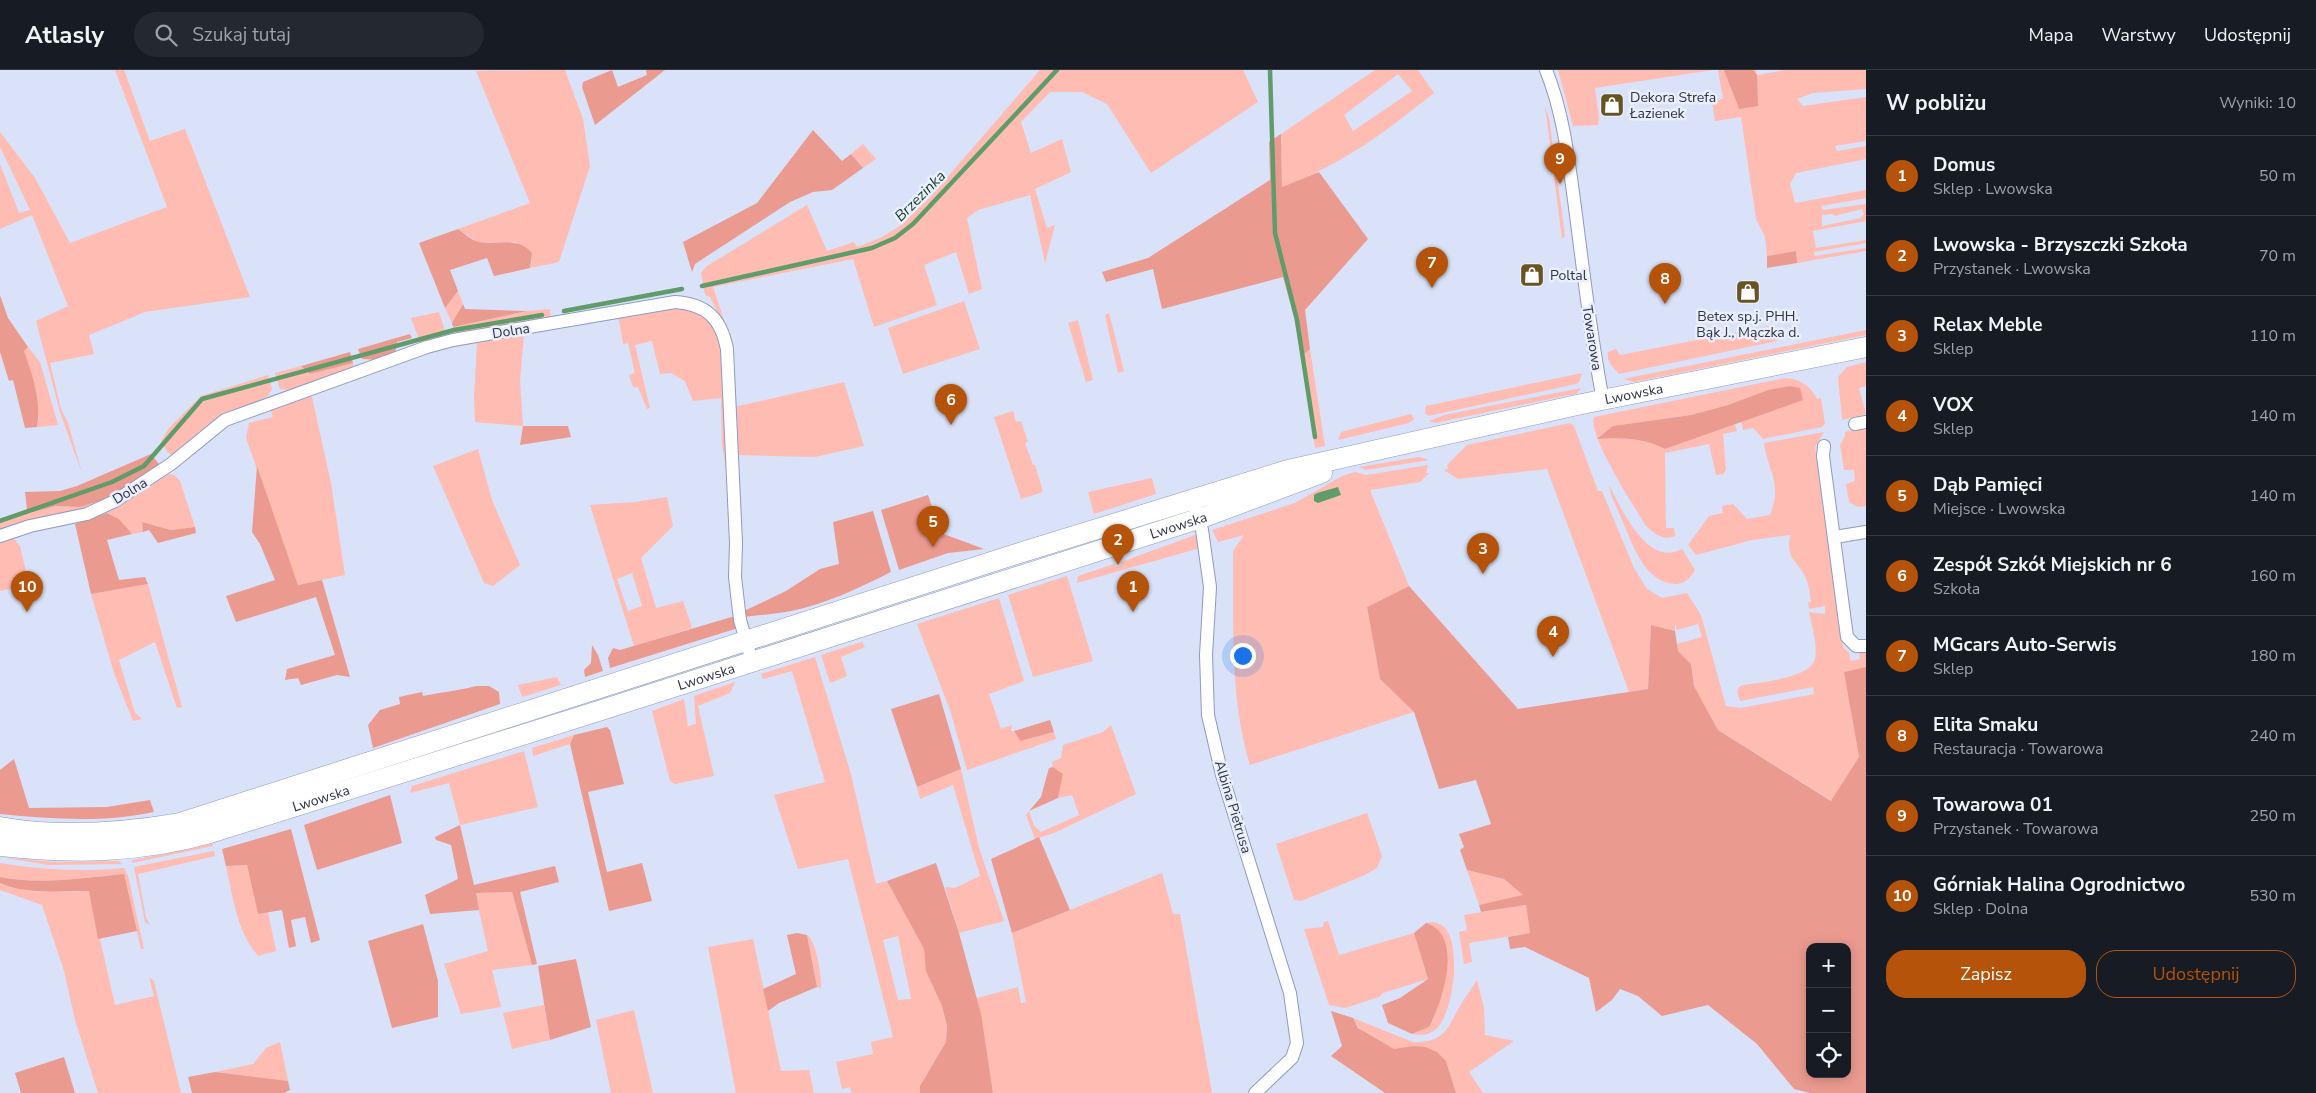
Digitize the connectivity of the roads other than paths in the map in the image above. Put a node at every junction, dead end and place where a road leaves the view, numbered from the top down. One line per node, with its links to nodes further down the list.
1 (1546, 70): 3 (street, Towarowa)
2 (1866, 347): 3 (main road, Lwowska)
3 (1603, 400): 5 (main road, Lwowska)
4 (1824, 446): 8 (street)
5 (1196, 509): 9 (main road, Lwowska); 11 (main road, Lwowska); 14 (street, Albina Pietrusa)
6 (1866, 532): 8 (street)
7 (0, 536): 9 (street, Dolna)
8 (1835, 537): 10 (street)
9 (746, 642): 11 (street, Dolna); 12 (main road, Lwowska)
10 (1866, 646)
11 (752, 661): 13 (main road, Lwowska)
12 (0, 827)
13 (0, 846)
14 (1255, 1093)

